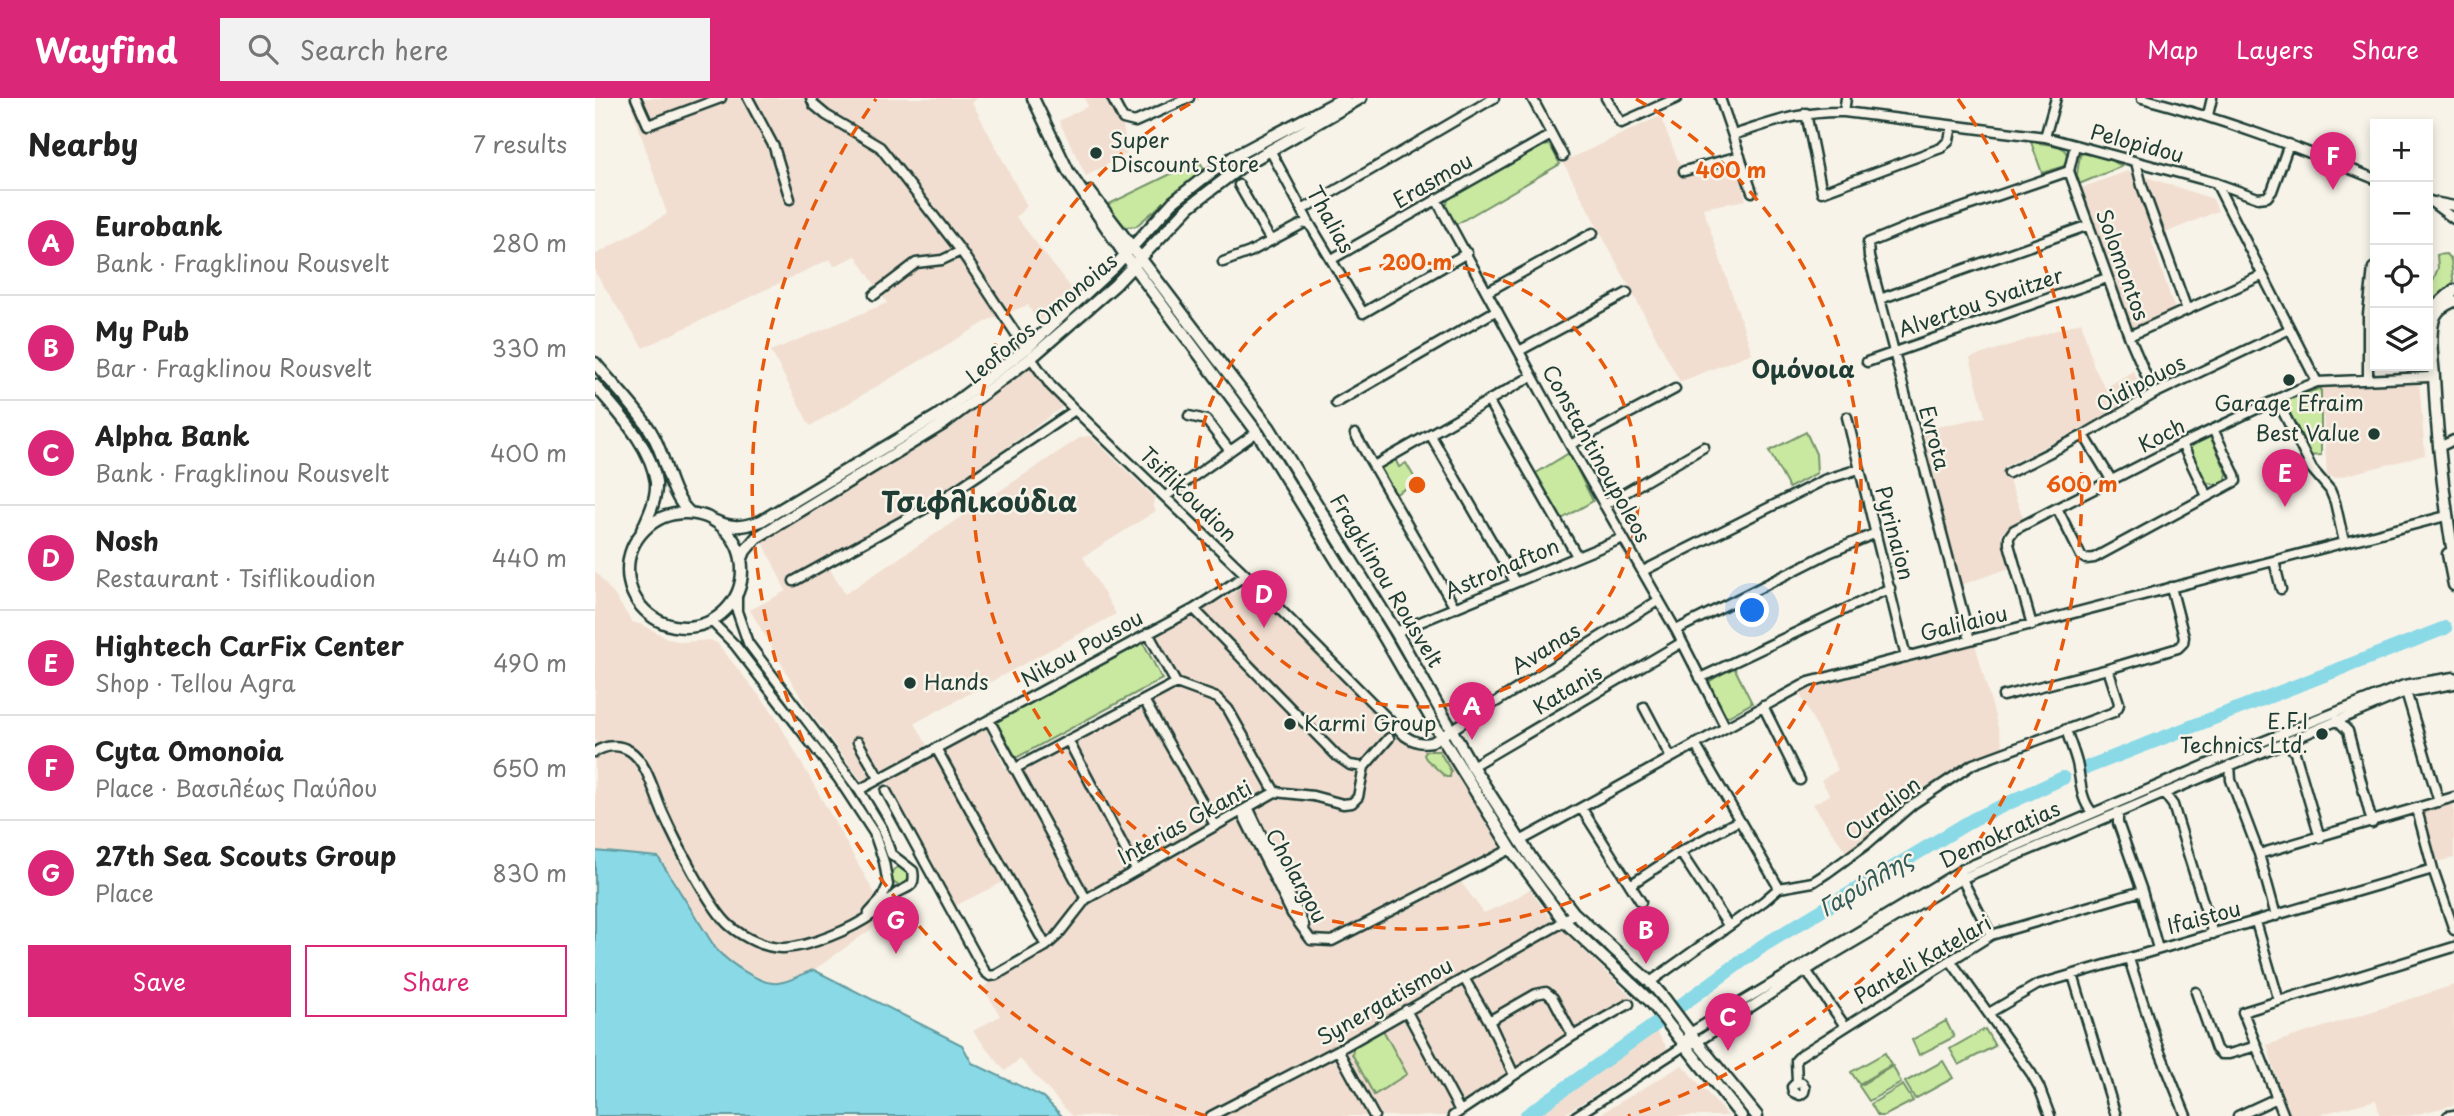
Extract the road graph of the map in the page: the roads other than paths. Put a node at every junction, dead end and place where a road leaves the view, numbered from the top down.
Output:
1 (636, 98) edge
2 (720, 98) edge
3 (748, 98) edge
4 (811, 98) edge
5 (1033, 98) edge
6 (1112, 98) edge
7 (1189, 98) edge
8 (1344, 98) edge
9 (1361, 98) edge
10 (1494, 98) edge
11 (1532, 98) edge
12 (1606, 98) edge
13 (1677, 98) edge
14 (1720, 98) edge
15 (1846, 98) edge
16 (2056, 98) edge
17 (2142, 98) edge
18 (2212, 98) edge
19 (1844, 112) junction
20 (1806, 113) junction
21 (2208, 116) junction
22 (1952, 126) junction
23 (1551, 135) junction
24 (1733, 135) junction
25 (2045, 137) junction
26 (2289, 144) junction
27 (2075, 145) junction
28 (1270, 150) junction
29 (1563, 156) dead end
30 (1740, 156) junction
31 (2136, 162) junction
32 (1684, 171) dead end
33 (2069, 171) junction
34 (2370, 177) edge
35 (2216, 183) junction
36 (1239, 185) dead end
37 (1752, 192) dead end
38 (790, 199) dead end
39 (1436, 199) junction
40 (2433, 202) edge
41 (2433, 204) edge
42 (2454, 206) edge
43 (1302, 210) junction
44 (2454, 219) edge
45 (1308, 221) junction
46 (2089, 225) junction
47 (1593, 233) dead end
48 (1271, 241) junction
49 (961, 251) junction
50 (1128, 252) junction
51 (1467, 253) junction
52 (1332, 259) junction
53 (1223, 262) dead end
54 (1137, 264) junction
55 (2261, 276) junction
56 (2107, 278) junction
57 (2454, 290) edge
58 (1487, 292) junction
59 (2370, 292) edge
60 (1627, 293) dead end
61 (874, 295) dead end
62 (1880, 299) junction
63 (2454, 301) edge
64 (1497, 310) junction
65 (2187, 310) junction
66 (2433, 310) edge
67 (2290, 328) junction
68 (2129, 336) junction
69 (1518, 351) junction
70 (1892, 351) junction
71 (1029, 354) junction
72 (1867, 362) dead end
73 (595, 363) edge
74 (2429, 371) edge
75 (1532, 376) junction
76 (2429, 377) junction
77 (2368, 379) junction
78 (2317, 382) junction
79 (595, 385) edge
80 (1675, 389) dead end
81 (2154, 394) junction
82 (2277, 400) junction
83 (1489, 402) junction
84 (1336, 403) dead end
85 (1075, 410) junction
86 (1189, 416) dead end
87 (1847, 417) dead end
88 (2213, 429) junction
89 (1257, 432) junction
90 (1430, 433) junction
91 (1355, 434) dead end
92 (2084, 435) junction
93 (2454, 440) edge
94 (2182, 444) junction
95 (1570, 445) junction
96 (1704, 447) dead end
97 (2439, 447) junction
98 (1230, 451) junction
99 (1374, 466) junction
100 (1859, 469) junction
101 (2009, 473) dead end
102 (2112, 481) junction
103 (1166, 496) junction
104 (2207, 496) junction
105 (1604, 505) junction
106 (2057, 510) junction
107 (690, 513) junction
108 (2444, 516) junction
109 (713, 520) junction
110 (1877, 533) junction
111 (639, 536) junction
112 (1623, 538) junction
113 (2344, 542) junction
114 (1577, 556) junction
115 (2454, 560) edge
116 (741, 561) junction
117 (2274, 561) junction
118 (1643, 571) junction
119 (1246, 575) junction
120 (794, 582) dead end
121 (1515, 582) junction
122 (2454, 585) edge
123 (2171, 587) junction
124 (1890, 588) junction
125 (2281, 589) dead end
126 (737, 593) junction
127 (1659, 600) junction
128 (1455, 608) junction
129 (1194, 609) junction
130 (711, 621) junction
131 (2032, 625) junction
132 (1676, 630) junction
133 (1396, 632) junction
134 (1148, 633) junction
135 (1970, 640) junction
136 (1681, 643) junction
137 (1906, 657) junction
138 (2108, 670) junction
139 (2454, 677) edge
140 (1700, 678) junction
141 (1176, 683) junction
142 (2454, 684) edge
143 (2409, 694) junction
144 (2003, 696) dead end
145 (1144, 700) junction
146 (1763, 706) junction
147 (1644, 707) dead end
148 (989, 720) junction
149 (2337, 720) junction
150 (1725, 726) junction
151 (1452, 729) junction
152 (2066, 729) junction
153 (1441, 736) junction
154 (1389, 738) dead end
155 (858, 742) dead end
156 (1069, 742) junction
157 (2287, 742) junction
158 (1695, 744) junction
159 (936, 748) junction
160 (595, 752) edge
161 (1671, 758) junction
162 (2230, 765) junction
163 (1472, 766) junction
164 (1364, 767) junction
165 (1014, 769) junction
166 (879, 778) junction
167 (1800, 780) dead end
168 (859, 790) junction
169 (886, 791) dead end
170 (1275, 792) junction
171 (2164, 793) junction
172 (2454, 797) edge
173 (2439, 802) junction
174 (1245, 809) junction
175 (1582, 809) junction
176 (2417, 810) junction
177 (2092, 812) junction
178 (2118, 813) junction
179 (1738, 821) junction
180 (2372, 823) junction
181 (1215, 825) junction
182 (2320, 838) junction
183 (1520, 841) junction
184 (1511, 849) junction
185 (1679, 852) junction
186 (2259, 854) junction
187 (901, 863) junction
188 (2433, 869) junction
189 (1136, 870) junction
190 (1963, 873) junction
191 (887, 880) junction
192 (1630, 885) junction
193 (1779, 888) junction
194 (900, 891) junction
195 (2142, 891) junction
196 (1086, 899) junction
197 (1641, 902) dead end
198 (1574, 913) junction
199 (2276, 916) junction
200 (862, 921) junction
201 (1564, 921) junction
202 (2256, 922) junction
203 (1728, 925) junction
204 (2454, 930) edge
205 (2213, 934) junction
206 (1991, 935) junction
207 (1046, 946) junction
208 (2454, 947) edge
209 (2158, 949) junction
210 (2129, 959) junction
211 (1950, 960) junction
212 (1803, 968) junction
213 (2073, 975) junction
214 (1464, 978) junction
215 (1650, 982) junction
216 (2196, 992) dead end
217 (2280, 1001) junction
218 (1629, 1004) dead end
219 (1406, 1010) junction
220 (1989, 1013) junction
221 (1489, 1021) junction
222 (1845, 1027) junction
223 (1690, 1033) junction
224 (1573, 1036) junction
225 (1697, 1042) junction
226 (1684, 1046) junction
227 (2257, 1046) junction
228 (1338, 1050) junction
229 (1514, 1075) junction
230 (1797, 1082) dead end
231 (2277, 1098) junction
232 (1457, 1113) edge
233 (2454, 1115) edge
234 (1211, 1116) edge
235 (1374, 1116) edge
236 (1576, 1116) edge
237 (1741, 1116) edge
238 (1757, 1116) edge
239 (2050, 1116) edge
240 (2116, 1116) edge
241 (2186, 1116) edge
242 (2238, 1116) edge
243 (2284, 1116) edge
244 (2448, 1116) edge

1 - 2 street
3 - 38 street
4 - 49 street, Tsiflikoudion
5 - 50 main road, Fragklinou Rousvelt
6 - 7 street
8 - 50 main road, Leoforos Omonoias
9 - 28 main road, Leoforos Omonoias
10 - 43 street
11 - 23 street
12 - 13 street
14 - 24 street
15 - 19 street
16 - 25 street
17 - 21 street
18 - 21 street
19 - 20 street, Pelopidou
19 - 22 street, Pelopidou
20 - 22 street
20 - 24 street, Pelopidou
21 - 26 street
22 - 25 street, Pelopidou
23 - 29 street
23 - 39 street, Erasmou
24 - 30 street
25 - 27 street, Pelopidou
26 - 34 street
26 - 35 street, Pelopidou
27 - 31 street, Pelopidou
27 - 33 street
28 - 43 street, Thalias
28 - 54 main road, Leoforos Omonoias
30 - 32 street
30 - 37 street
31 - 35 street, Pelopidou
31 - 65 street
33 - 46 street, Solomontos
33 - 62 street, Evrota
35 - 55 street
36 - 48 street
39 - 51 street, Constantinoupoleos
39 - 52 street, Erasmou
40 - 42 street
41 - 44 street
43 - 45 street, Thalias
45 - 48 street
45 - 52 street, Thalias
46 - 56 street, Solomontos
46 - 62 street
47 - 58 street
48 - 53 street
49 - 61 street
49 - 71 street, Tsiflikoudion
50 - 54 main road, Fragklinou Rousvelt
50 - 71 main road, Leoforos Omonoias
51 - 52 street, Thalias
51 - 58 street, Constantinoupoleos
54 - 71 main road, Leoforos Omonoias
54 - 89 main road, Fragklinou Rousvelt
54 - 133 main road, Fragklinou Rousvelt
55 - 65 street
55 - 67 street
56 - 68 street, Solomontos
56 - 70 street, Alvertou Svaitzer
57 - 66 main road
58 - 64 street, Constantinoupoleos
59 - 77 street
60 - 69 street
62 - 70 street, Evrota
63 - 97 main road
64 - 69 street, Constantinoupoleos
64 - 84 street
65 - 68 street
67 - 78 street
67 - 81 street, Oidipouos
68 - 81 street, Solomontos
69 - 75 street, Constantinoupoleos
70 - 72 street, Alvertou Svaitzer
70 - 135 street, Evrota
71 - 85 street, Tsiflikoudion
71 - 109 main road, Leoforos Omonoias
71 - 116 main road, Leoforos Omonoias
73 - 107 main road
74 - 76 main road
75 - 83 street
75 - 95 street, Constantinoupoleos
76 - 77 street, Koch
76 - 108 main road
77 - 78 street, Koch
78 - 82 street, Koch
79 - 111 main road
80 - 95 street
81 - 92 street, Oidipouos
82 - 88 street, Koch
82 - 113 street
83 - 90 street
83 - 114 street
85 - 103 street, Tsiflikoudion
85 - 120 street
86 - 98 street
87 - 100 street, Pyrinaion
88 - 94 street, Koch
88 - 104 street
89 - 98 street
89 - 153 main road, Fragklinou Rousvelt
90 - 99 street
90 - 121 street
91 - 99 street
92 - 101 street, Oidipouos
92 - 102 street
93 - 97 street
94 - 102 street, Koch
94 - 104 street
95 - 105 street, Constantinoupoleos
96 - 105 street
97 - 108 main road
98 - 103 street
99 - 128 street
100 - 110 street, Pyrinaion
100 - 118 street
102 - 106 street, Koch
103 - 119 street, Tsiflikoudion
104 - 106 street
105 - 112 street, Constantinoupoleos
106 - 131 street, Koch
107 - 109 main road
107 - 111 main road
108 - 113 street, Galilaiou
108 - 115 main road
108 - 122 main road
109 - 116 main road
110 - 124 street, Pyrinaion
110 - 132 street
111 - 130 main road
112 - 114 street, Astronafton
112 - 118 street, Constantinoupoleos
113 - 117 street, Galilaiou
114 - 121 street, Astronafton
116 - 126 main road
117 - 123 street, Galilaiou
117 - 125 street
118 - 127 street, Constantinoupoleos
119 - 129 street, Nikou Pousou
119 - 153 street, Tsiflikoudion
121 - 128 street, Astronafton
123 - 131 street, Galilaiou
123 - 138 street
124 - 137 street, Pyrinaion
124 - 140 street
126 - 130 main road
126 - 168 street
127 - 132 street, Constantinoupoleos
127 - 151 street, Avanas
128 - 133 street, Astronafton
129 - 134 street, Nikou Pousou
129 - 164 street
130 - 191 street
131 - 135 street, Galilaiou
132 - 136 street, Constantinoupoleos
133 - 151 main road, Fragklinou Rousvelt
134 - 141 street
134 - 148 street, Nikou Pousou
135 - 137 street, Galilaiou
136 - 140 street, Constantinoupoleos
136 - 163 street, Katanis
137 - 146 street, Galilaiou
138 - 144 street
138 - 152 street, Ouralion
139 - 177 street, Demokratias
140 - 150 street, Constantinoupoleos
141 - 145 street
141 - 170 street
142 - 143 street, Demokratias
143 - 149 street, Demokratias
143 - 173 street
145 - 156 street
145 - 181 street
146 - 150 street, Galilaiou
146 - 167 street
147 - 161 street
148 - 159 street, Nikou Pousou
148 - 165 street
149 - 157 street, Demokratias
149 - 180 street
150 - 158 street, Galilaiou
151 - 153 street, Tsiflikoudion
151 - 163 main road, Fragklinou Rousvelt
152 - 177 street
152 - 193 street, Ouralion
153 - 184 main road, Fragklinou Rousvelt
154 - 164 street, Interias Gkanti
155 - 166 street
156 - 165 street
156 - 189 street
157 - 162 street, Demokratias
157 - 182 street
158 - 161 street, Galilaiou
158 - 179 street
159 - 166 street, Nikou Pousou
159 - 207 street
160 - 200 street
161 - 175 street, Galilaiou
162 - 171 street, Demokratias
162 - 186 street
163 - 183 main road, Fragklinou Rousvelt
164 - 170 street, Interias Gkanti
165 - 196 street
166 - 168 street, Nikou Pousou
168 - 187 street
169 - 207 street, Interias Gkanti
170 - 174 street, Interias Gkanti
171 - 178 street, Demokratias
171 - 205 street
172 - 173 street
173 - 176 street
174 - 181 street, Interias Gkanti
174 - 184 street, Cholargou
175 - 183 street, Galilaiou
175 - 192 street
176 - 180 street
176 - 188 street
177 - 190 street, Demokratias
178 - 190 street, Demokratias
178 - 195 street
179 - 185 street
179 - 193 street
180 - 182 street
181 - 189 street, Interias Gkanti
182 - 186 street
183 - 198 main road, Fragklinou Rousvelt
184 - 201 main road, Fragklinou Rousvelt
185 - 192 street
185 - 203 street
186 - 199 street
187 - 191 street
187 - 194 street
188 - 199 street, Ifaistou
188 - 204 street
189 - 196 street, Interias Gkanti
190 - 206 street
190 - 212 street, Demokratias
191 - 194 street
191 - 200 street
192 - 197 street
193 - 203 street, Ouralion
194 - 200 street
195 - 206 street, Panteli Katelari
195 - 209 street
196 - 207 street, Interias Gkanti
198 - 201 street, Synergatismou
198 - 215 main road, Fragklinou Rousvelt
199 - 202 street, Ifaistou
201 - 214 street, Synergatismou
201 - 226 main road, Fragklinou Rousvelt
202 - 205 street, Ifaistou
202 - 217 street
203 - 215 street, Ouralion
205 - 209 street, Ifaistou
206 - 211 street, Panteli Katelari
208 - 217 street
209 - 210 street, Ifaistou
210 - 213 street, Ifaistou
210 - 241 street
211 - 220 street
211 - 222 street, Panteli Katelari
212 - 222 street, Panteli Katelari
212 - 223 street, Demokratias
212 - 225 street, Demokratias
213 - 220 street, Ifaistou
213 - 240 street
214 - 219 street, Synergatismou
214 - 221 street
215 - 223 main road, Fragklinou Rousvelt
216 - 227 street
217 - 227 street
218 - 224 street
219 - 228 street, Synergatismou
219 - 232 street
220 - 239 street
221 - 224 street
221 - 229 street
222 - 230 street, Panteli Katelari
223 - 225 main road, Fragklinou Rousvelt
223 - 226 street
224 - 229 street
225 - 226 street, Demokratias
225 - 238 main road, Fragklinou Rousvelt
226 - 236 street, Demokratias
226 - 237 main road, Fragklinou Rousvelt
227 - 231 street
228 - 234 street, Synergatismou
228 - 235 street
229 - 232 street
231 - 242 street
231 - 243 street
233 - 244 street

